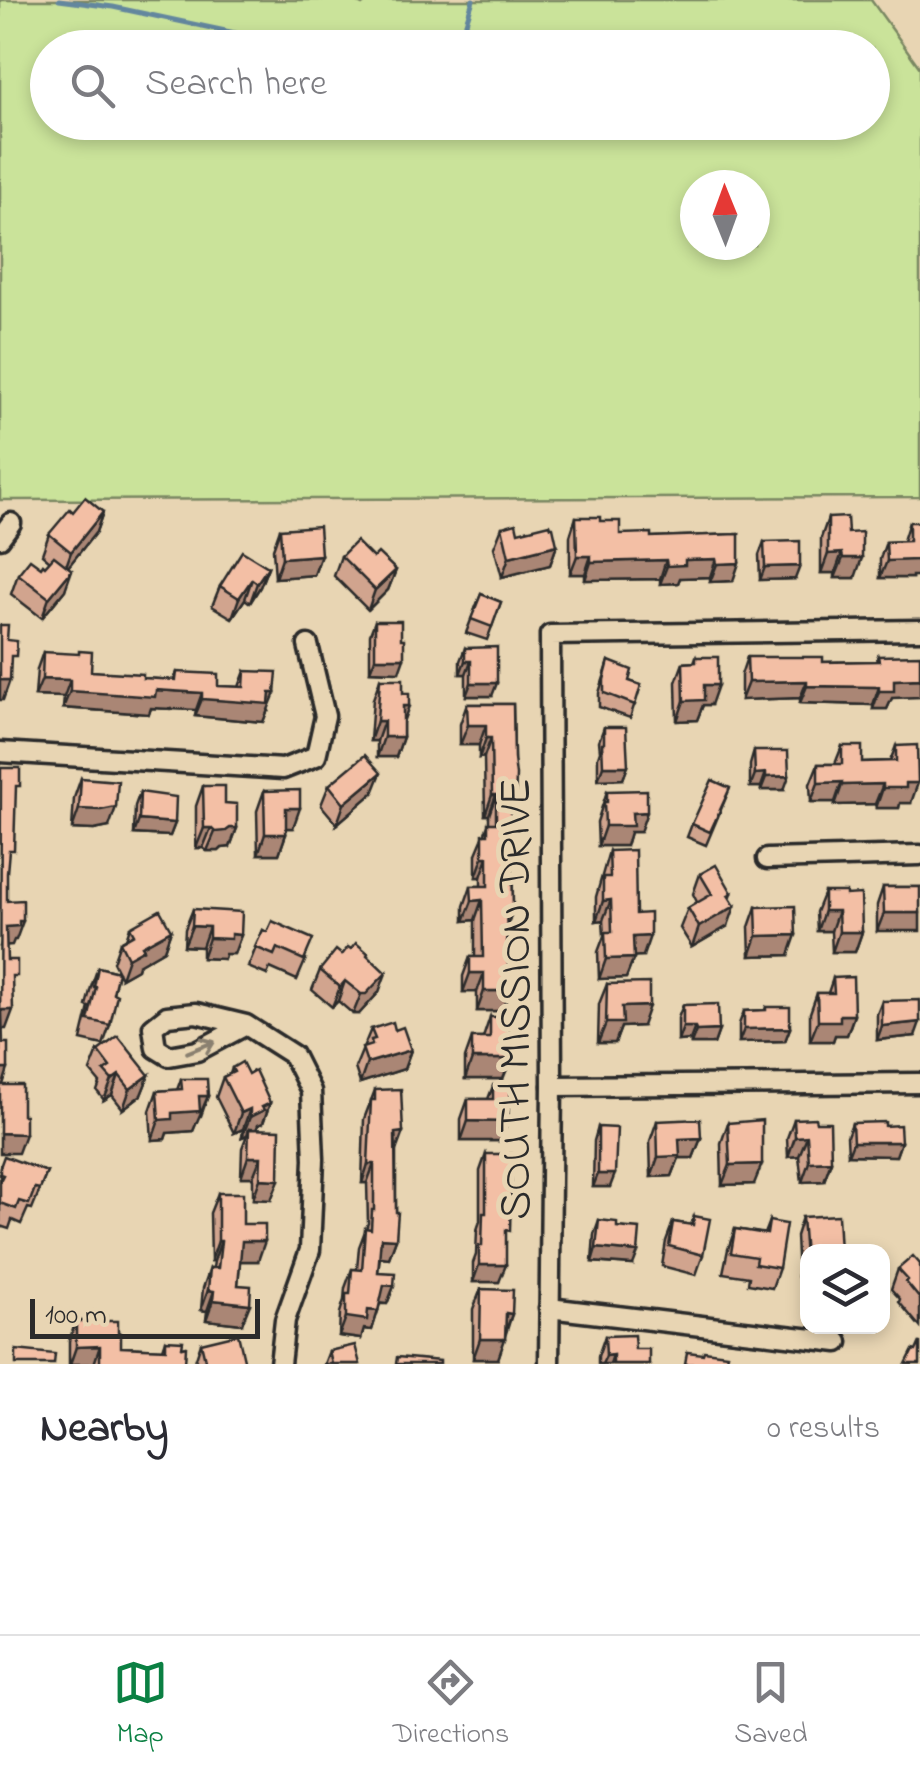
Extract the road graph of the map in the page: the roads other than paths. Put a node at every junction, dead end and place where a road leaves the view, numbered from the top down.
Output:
1 (920, 630) edge
2 (308, 645) dead end
3 (0, 752) edge
4 (920, 855) edge
5 (767, 859) dead end
6 (246, 1025) dead end
7 (920, 1083) edge
8 (552, 1086) junction
9 (549, 1308) junction
10 (838, 1342) dead end
11 (280, 1364) edge
12 (549, 1364) edge

1 - 8 street, SOUTH MISSION DRIVE
2 - 3 street
4 - 5 street
6 - 11 street
7 - 8 street
8 - 9 street, SOUTH MISSION DRIVE
9 - 10 street
9 - 12 street, SOUTH MISSION DRIVE

